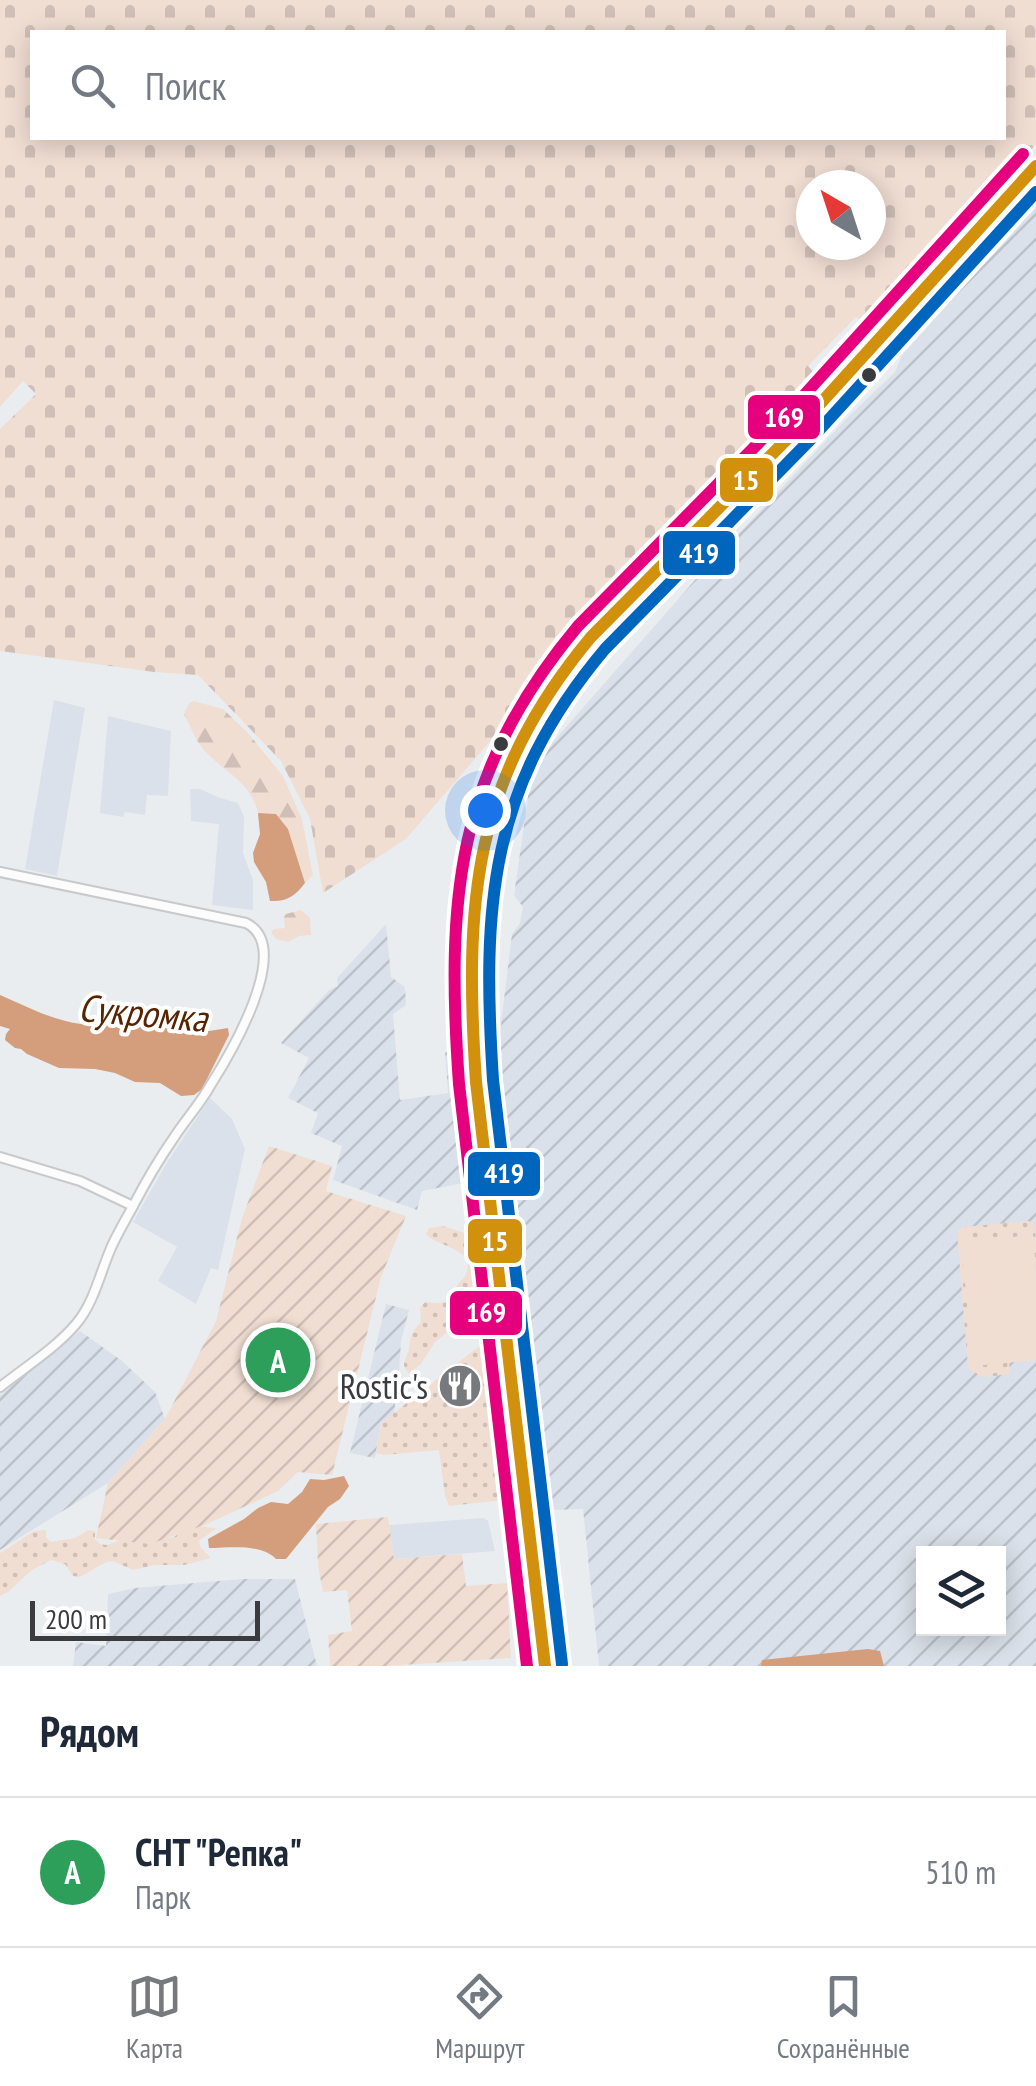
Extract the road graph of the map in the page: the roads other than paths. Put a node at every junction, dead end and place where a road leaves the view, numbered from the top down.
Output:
1 (1036, 166) edge
2 (1036, 190) edge
3 (0, 872) edge
4 (0, 1157) edge
5 (132, 1206) junction
6 (0, 1387) edge
7 (545, 1666) edge
8 (561, 1666) edge

1 - 7 main road
2 - 8 main road
3 - 5 street
4 - 5 street
5 - 6 street

